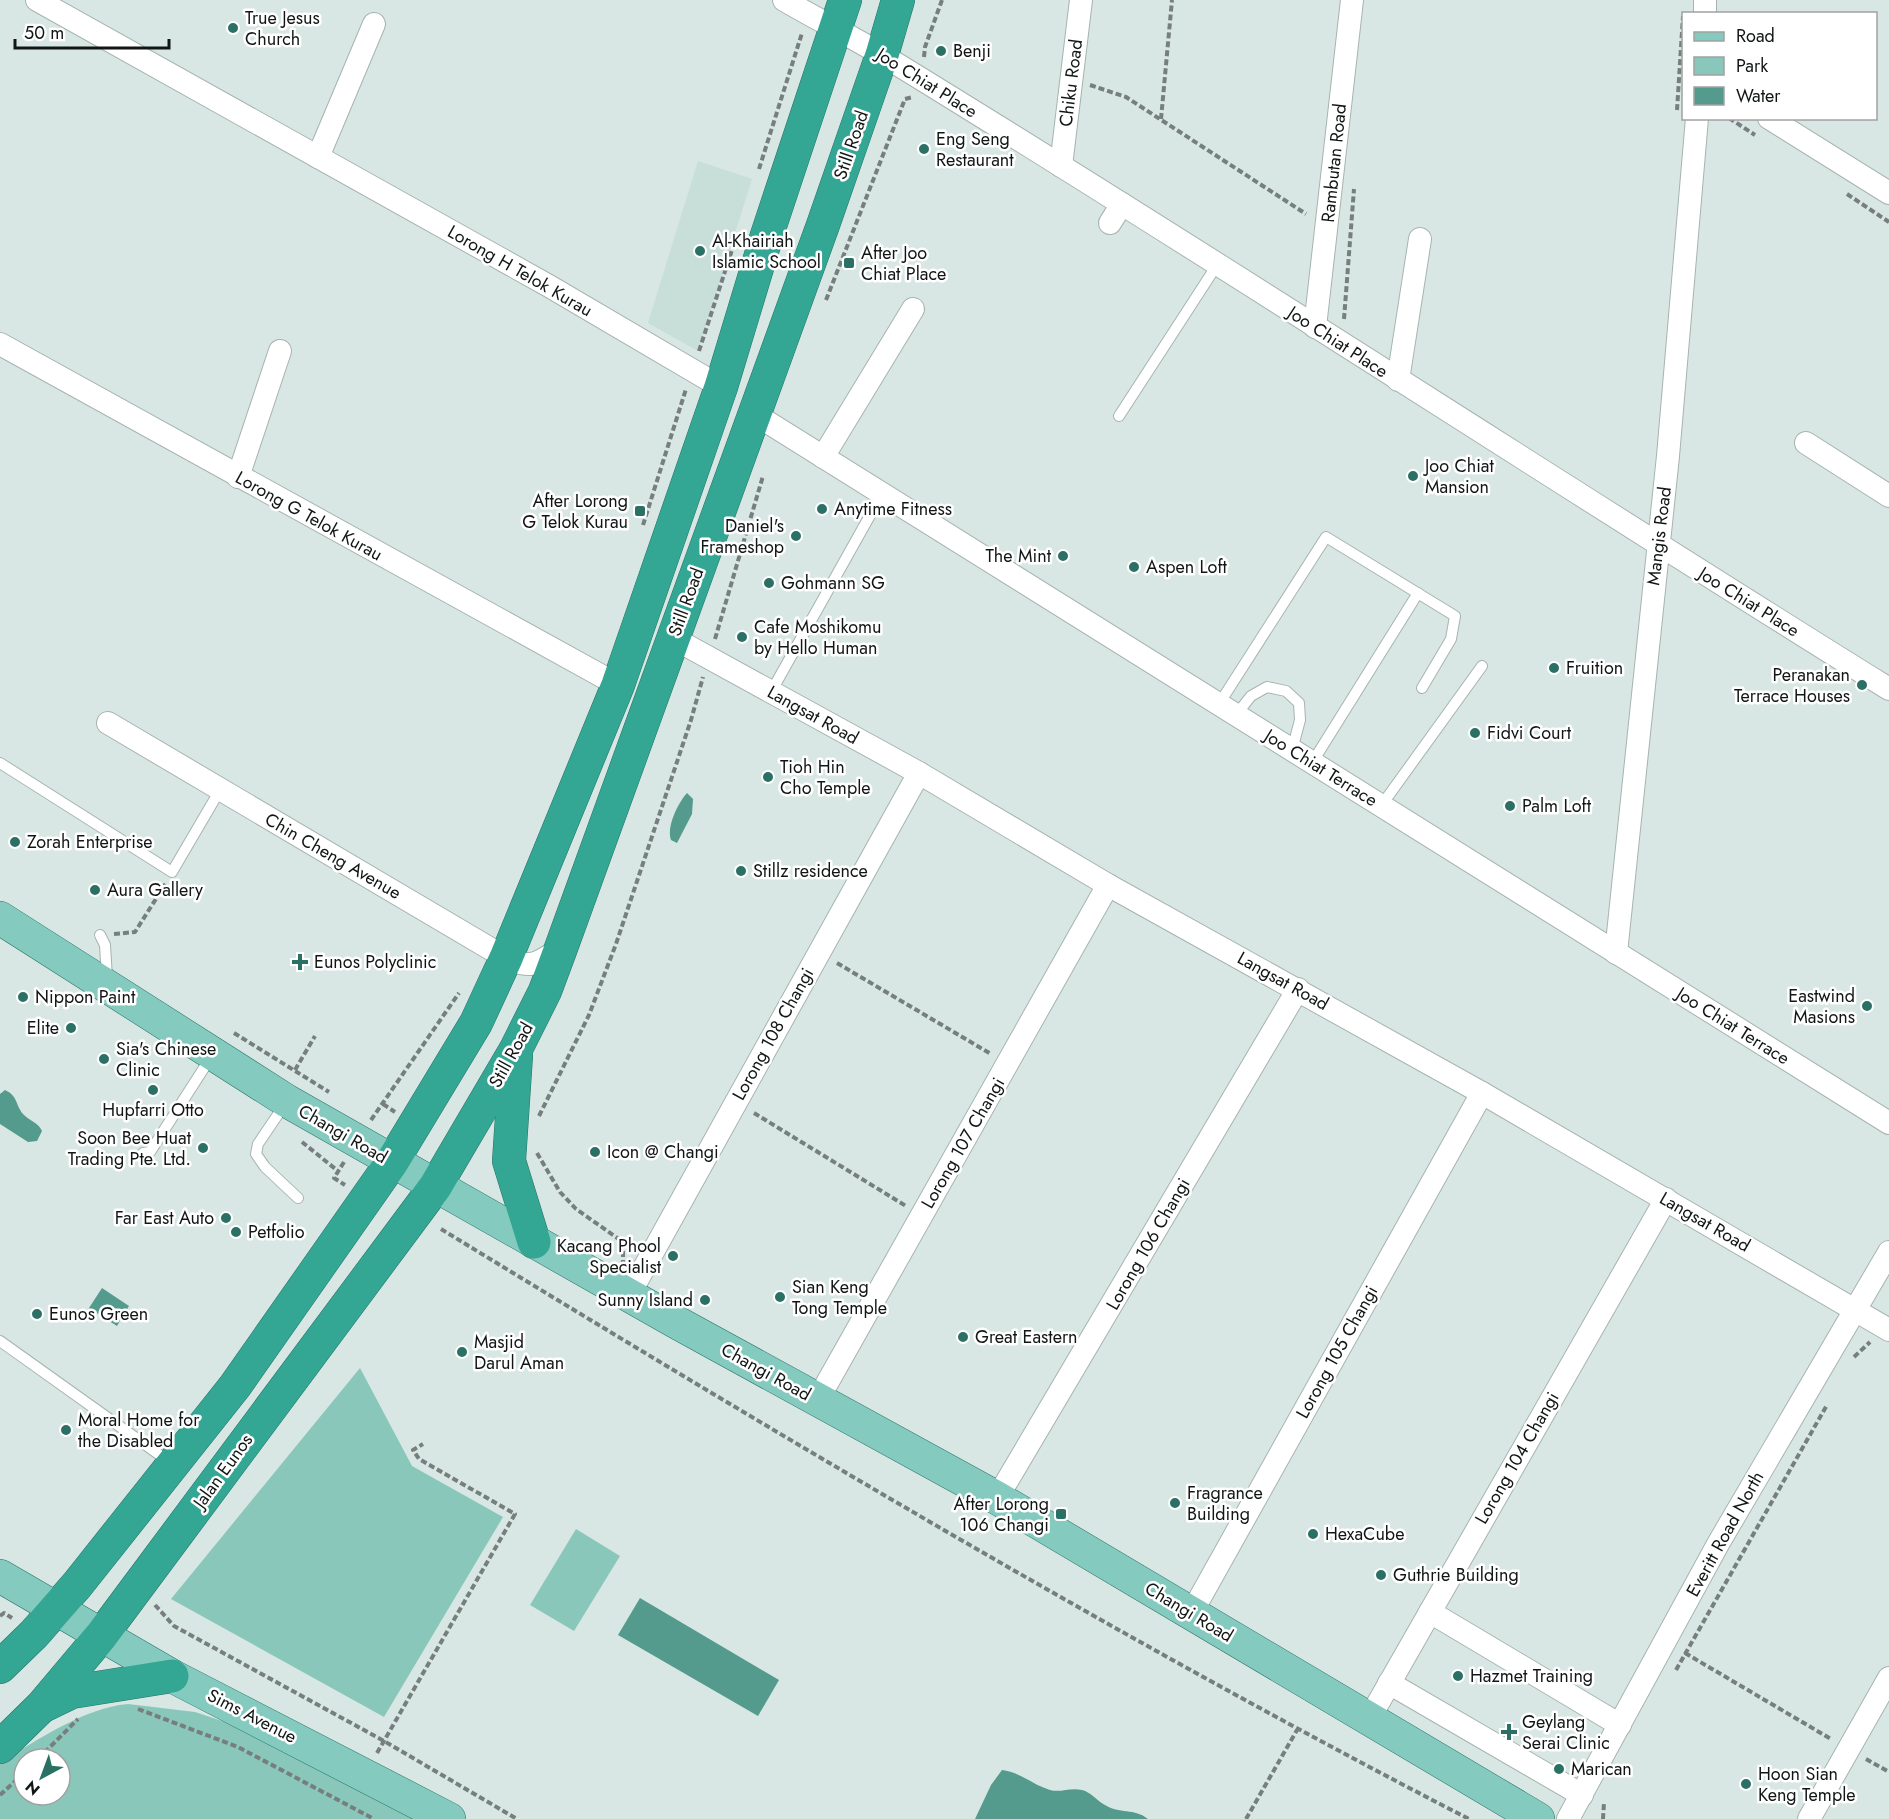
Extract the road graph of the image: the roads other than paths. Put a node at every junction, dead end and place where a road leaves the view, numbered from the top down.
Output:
1 (37, 0) edge
2 (784, 0) edge
3 (898, 0) edge
4 (1081, 0) edge
5 (1352, 0) edge
6 (841, 14) edge
7 (374, 24) dead end
8 (882, 55) junction
9 (1697, 120) edge
10 (1772, 120) edge
11 (318, 157) junction
12 (1061, 166) junction
13 (1889, 193) edge
14 (1420, 239) dead end
15 (1217, 265) junction
16 (913, 309) dead end
17 (1315, 327) junction
18 (0, 344) edge
19 (280, 351) dead end
20 (1398, 380) junction
21 (721, 387) junction
22 (753, 413) junction
23 (1119, 416) dead end
24 (1806, 443) dead end
25 (823, 457) junction
26 (238, 477) junction
27 (882, 494) junction
28 (1889, 496) edge
29 (1657, 545) junction
30 (1418, 593) junction
31 (673, 638) junction
32 (1482, 666) dead end
33 (618, 686) junction
34 (1422, 688) dead end
35 (1889, 689) edge
36 (771, 692) junction
37 (1227, 710) junction
38 (108, 723) dead end
39 (1292, 750) junction
40 (0, 763) edge
41 (1312, 763) junction
42 (919, 773) junction
43 (220, 790) junction
44 (1381, 806) junction
45 (1108, 885) junction
46 (528, 901) junction
47 (573, 915) junction
48 (0, 918) edge
49 (100, 934) road end
50 (561, 948) junction
51 (1616, 953) junction
52 (506, 958) junction
53 (107, 985) junction
54 (1298, 989) junction
55 (516, 1049) junction
56 (212, 1055) junction
57 (1482, 1093) junction
58 (287, 1101) junction
59 (1889, 1123) edge
60 (143, 1153) dead end
61 (392, 1162) junction
62 (435, 1186) junction
63 (298, 1198) dead end
64 (1666, 1199) junction
65 (534, 1242) junction
66 (1889, 1252) edge
67 (629, 1295) junction
68 (1854, 1309) junction
69 (1884, 1337) edge
70 (0, 1341) edge
71 (817, 1401) junction
72 (174, 1465) junction
73 (997, 1498) junction
74 (0, 1576) edge
75 (57, 1609) junction
76 (1192, 1612) junction
77 (1430, 1612) junction
78 (101, 1636) junction
79 (0, 1667) edge
80 (172, 1676) junction
81 (1889, 1678) edge
82 (1389, 1683) junction
83 (42, 1706) junction
84 (1369, 1719) junction
85 (1620, 1725) junction
86 (0, 1747) edge
87 (1582, 1795) junction
88 (449, 1819) edge
89 (1538, 1819) edge
90 (1568, 1819) edge
91 (1809, 1819) edge

1 - 11 street, Lorong H Telok Kurau
2 - 6 street, Joo Chiat Place
3 - 8 highway, Still Road
4 - 12 street, Chiku Road
5 - 17 street, Rambutan Road
6 - 8 street, Joo Chiat Place
6 - 21 highway, Still Road
7 - 11 street
8 - 12 street, Joo Chiat Place
8 - 22 highway, Still Road
9 - 29 street, Mangis Road
10 - 13 street
11 - 21 street, Lorong H Telok Kurau
12 - 15 street, Joo Chiat Place
14 - 20 street
15 - 17 street, Joo Chiat Place
15 - 23 lane
16 - 25 street
17 - 20 street, Joo Chiat Place
18 - 26 street, Lorong G Telok Kurau
19 - 26 street
20 - 29 street, Joo Chiat Place
21 - 33 highway, Still Road
22 - 25 street, Joo Chiat Terrace
22 - 31 highway, Still Road
24 - 28 street
25 - 27 street, Joo Chiat Terrace
26 - 33 street, Lorong G Telok Kurau
27 - 36 lane
27 - 37 street, Joo Chiat Terrace
29 - 35 street, Joo Chiat Place
29 - 51 street, Mangis Road
30 - 34 lane
30 - 37 lane
30 - 41 lane
31 - 36 street, Langsat Road
31 - 47 highway, Still Road
32 - 44 lane
33 - 46 highway, Still Road
36 - 42 street, Langsat Road
37 - 39 street, Joo Chiat Terrace
37 - 39 lane
38 - 43 street, Chin Cheng Avenue
39 - 41 street, Joo Chiat Terrace
40 - 43 lane
41 - 44 street, Joo Chiat Terrace
42 - 45 street, Langsat Road
42 - 67 street, Lorong 108 Changi
43 - 52 street, Chin Cheng Avenue
44 - 51 street, Joo Chiat Terrace
45 - 54 street, Langsat Road
45 - 71 street, Lorong 107 Changi
46 - 47 highway
46 - 52 highway, Still Road
47 - 50 highway, Still Road
48 - 53 main road, Changi Road
49 - 53 lane
50 - 52 street, Chin Cheng Avenue
50 - 55 highway, Still Road
51 - 59 street, Joo Chiat Terrace
52 - 61 highway, Still Road
53 - 56 main road, Changi Road
54 - 57 street, Langsat Road
54 - 73 street, Lorong 106 Changi
55 - 62 highway, Still Road
55 - 65 highway
56 - 58 main road, Changi Road
56 - 60 lane
57 - 64 street, Langsat Road
57 - 76 street, Lorong 105 Changi
58 - 61 main road, Changi Road
58 - 63 lane
61 - 62 main road, Changi Road
61 - 72 highway
62 - 65 main road, Changi Road
62 - 78 highway, Jalan Eunos
64 - 68 street, Langsat Road
64 - 77 street, Lorong 104 Changi
65 - 67 main road, Changi Road
66 - 68 street, Everitt Road North
67 - 71 main road, Changi Road
68 - 69 street, Langsat Road
68 - 85 street, Everitt Road North
70 - 72 lane
71 - 73 main road, Changi Road
72 - 75 highway
73 - 76 main road, Changi Road
74 - 75 main road, Sims Avenue
75 - 78 main road, Sims Avenue
75 - 79 highway
76 - 84 main road, Changi Road
77 - 82 street, Lorong 104 Changi
77 - 85 street
78 - 80 main road, Sims Avenue
78 - 83 highway, Jalan Eunos
80 - 83 highway
80 - 88 main road, Sims Avenue
81 - 91 street
82 - 84 street, Lorong 104 Changi
82 - 87 street
83 - 86 highway, Jalan Eunos
84 - 89 main road, Changi Road
85 - 87 street, Everitt Road North
87 - 90 street, Everitt Road North

